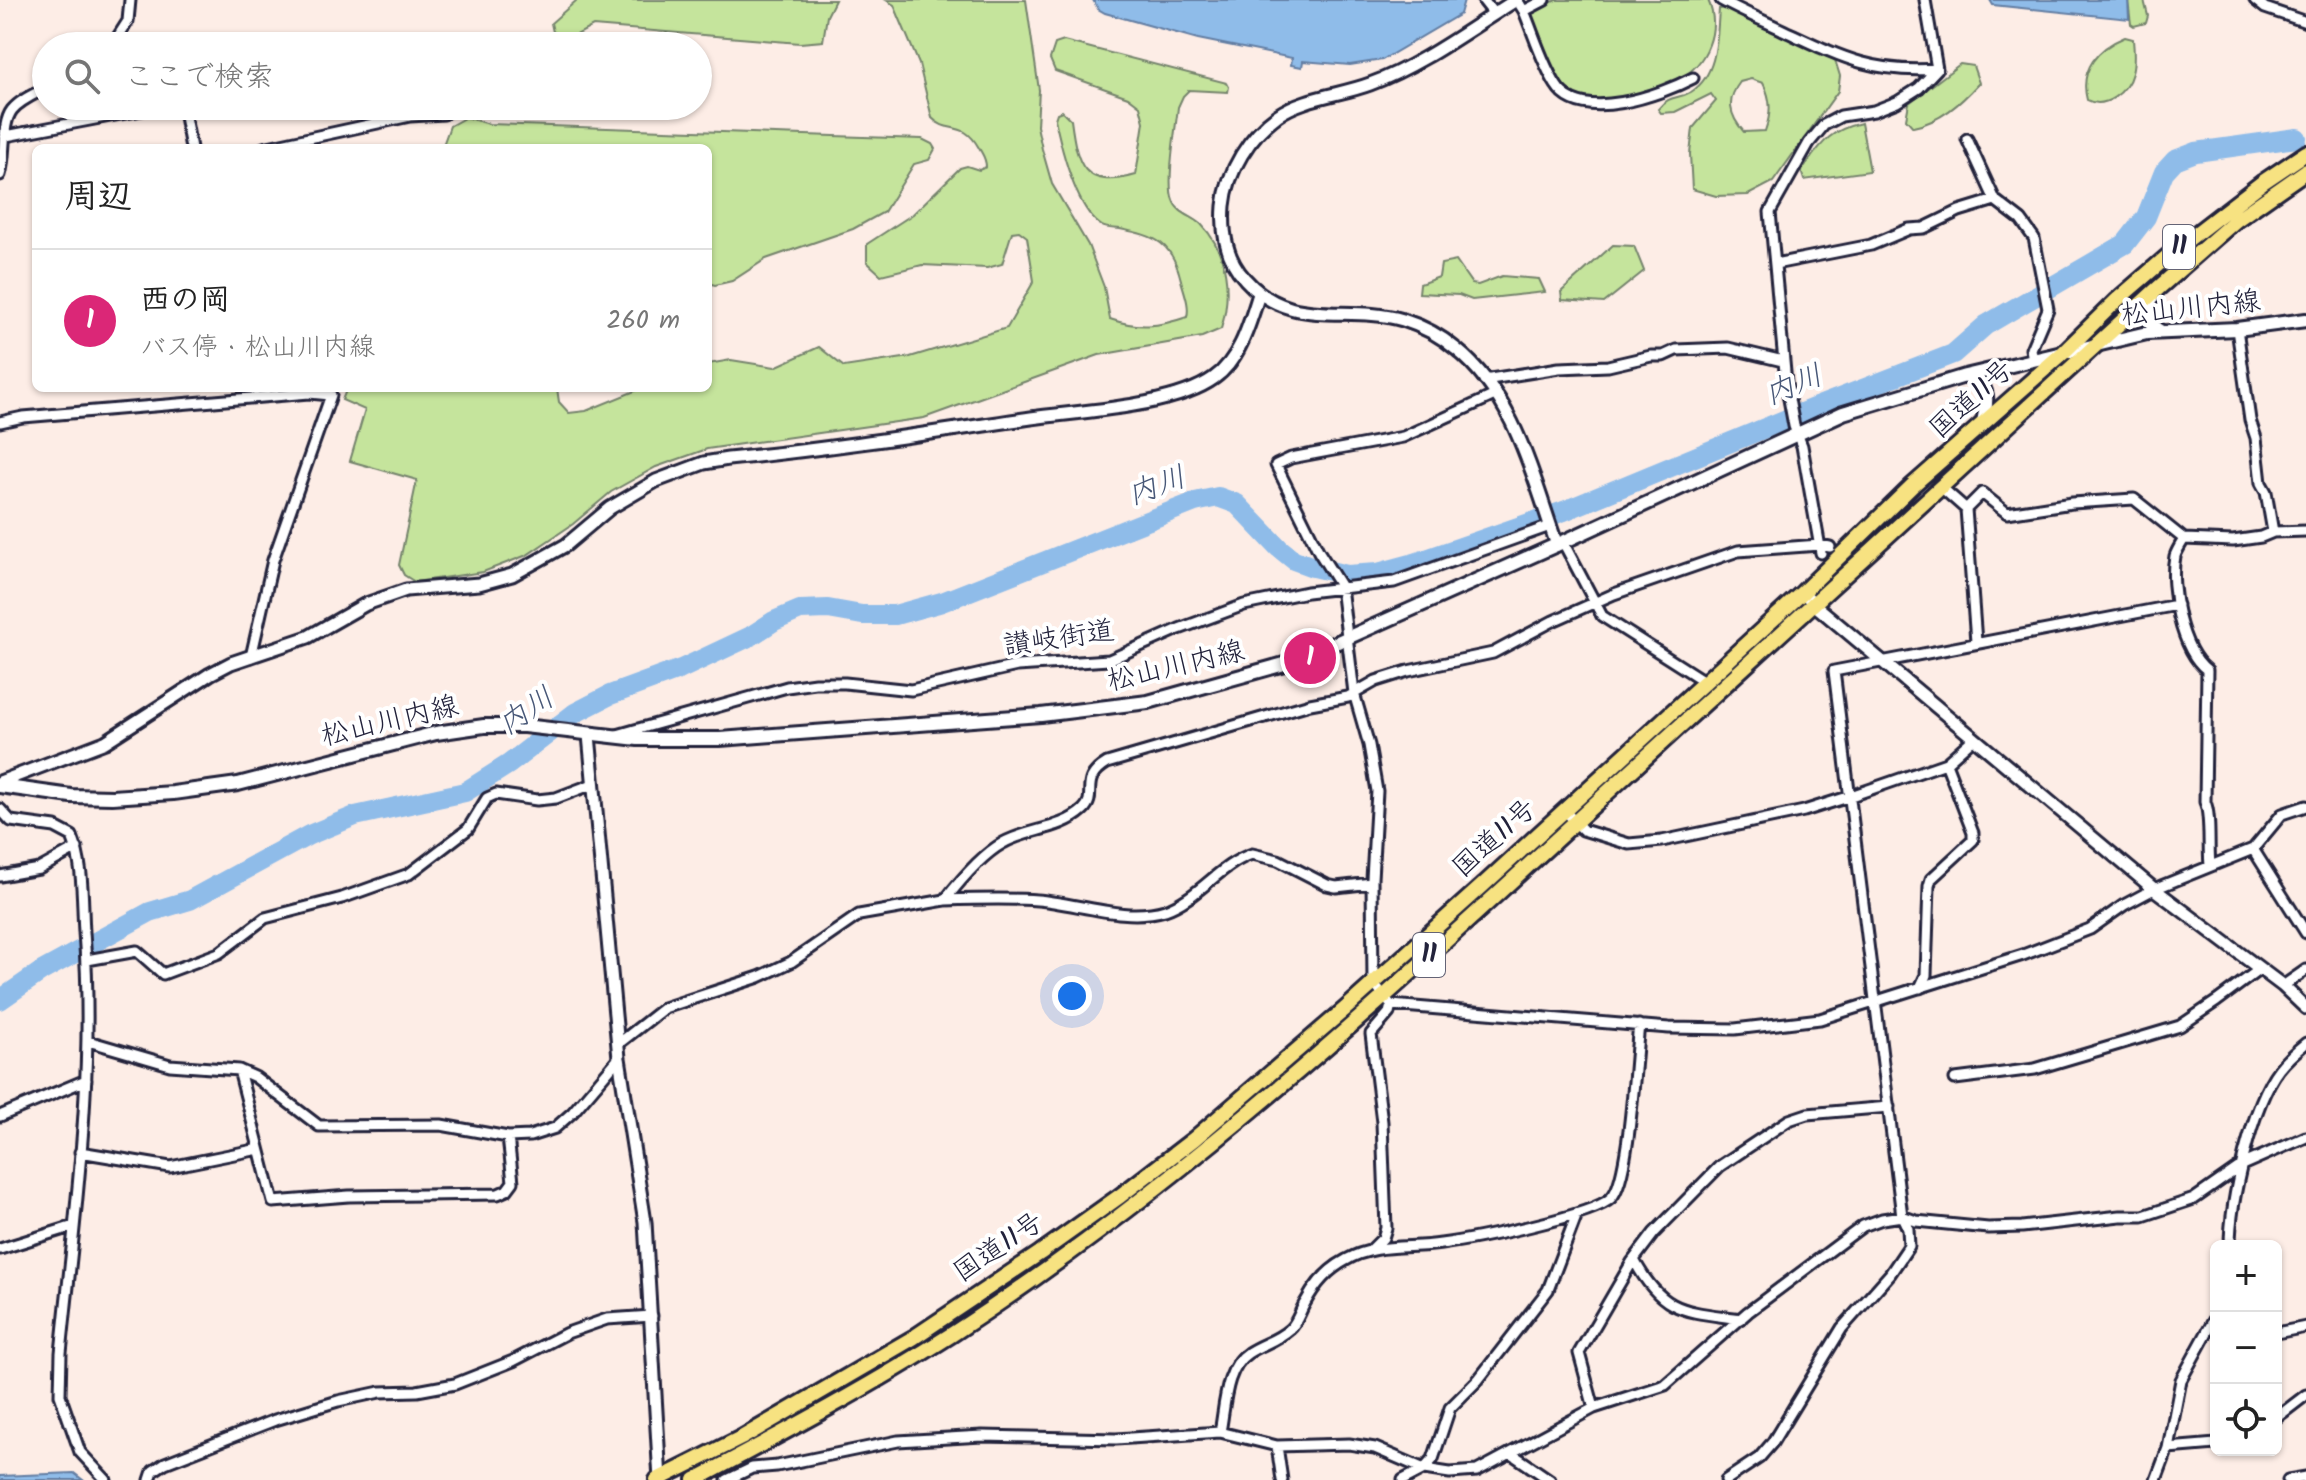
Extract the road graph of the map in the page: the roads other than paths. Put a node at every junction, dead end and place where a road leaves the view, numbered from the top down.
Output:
1 (130, 0) edge
2 (1483, 0) edge
3 (1516, 0) edge
4 (1545, 0) edge
5 (1721, 0) edge
6 (1925, 0) edge
7 (2255, 0) edge
8 (1524, 11) junction
9 (1494, 14) junction
10 (2306, 22) edge
11 (121, 32) edge
12 (1937, 69) junction
13 (1693, 78) dead end
14 (32, 97) edge
15 (0, 110) edge
16 (12, 110) junction
17 (90, 120) edge
18 (186, 120) edge
19 (392, 120) edge
20 (3, 123) edge
21 (6, 136) junction
22 (1967, 139) dead end
23 (190, 144) edge
24 (281, 144) edge
25 (2306, 153) edge
26 (2306, 171) edge
27 (0, 175) edge
28 (1995, 200) junction
29 (1775, 264) junction
30 (2155, 291) junction
31 (1259, 294) junction
32 (2306, 320) edge
33 (2237, 329) junction
34 (2160, 331) junction
35 (2097, 344) junction
36 (2063, 353) junction
37 (2033, 360) junction
38 (1783, 361) junction
39 (1965, 376) junction
40 (1484, 380) junction
41 (1495, 395) junction
42 (0, 422) edge
43 (1982, 426) junction
44 (1796, 431) junction
45 (1941, 487) junction
46 (1966, 509) junction
47 (1549, 524) junction
48 (2306, 531) edge
49 (2273, 532) junction
50 (2184, 539) junction
51 (1560, 544) junction
52 (1340, 583) junction
53 (1803, 592) junction
54 (1594, 604) junction
55 (1815, 605) junction
56 (2177, 605) junction
57 (1349, 638) junction
58 (1976, 642) junction
59 (251, 657) junction
60 (1883, 662) junction
61 (1704, 681) junction
62 (1354, 693) junction
63 (589, 735) junction
64 (610, 737) junction
65 (1974, 738) junction
66 (1946, 763) junction
67 (0, 784) edge
68 (593, 784) junction
69 (1848, 797) junction
70 (2306, 806) edge
71 (0, 809) edge
72 (1570, 816) junction
73 (77, 848) junction
74 (2253, 849) junction
75 (2210, 865) junction
76 (0, 876) edge
77 (1372, 883) junction
78 (2154, 889) junction
79 (945, 900) junction
80 (2306, 933) edge
81 (86, 958) junction
82 (2260, 969) junction
83 (2306, 970) edge
84 (2283, 986) junction
85 (1920, 988) junction
86 (1382, 995) junction
87 (1876, 1001) junction
88 (2306, 1008) edge
89 (1639, 1025) junction
90 (88, 1041) junction
91 (2306, 1043) edge
92 (618, 1044) junction
93 (619, 1058) junction
94 (239, 1070) junction
95 (1955, 1079) dead end
96 (86, 1080) junction
97 (1889, 1107) junction
98 (0, 1116) edge
99 (508, 1137) junction
100 (2306, 1137) edge
101 (259, 1149) junction
102 (80, 1152) junction
103 (2244, 1164) junction
104 (1577, 1214) junction
105 (1902, 1216) junction
106 (74, 1226) junction
107 (2230, 1240) edge
108 (0, 1249) edge
109 (1372, 1249) junction
110 (1634, 1260) junction
111 (652, 1316) junction
112 (1741, 1319) junction
113 (2306, 1327) edge
114 (2282, 1332) edge
115 (2210, 1339) edge
116 (2306, 1395) edge
117 (1594, 1408) junction
118 (2282, 1413) edge
119 (1220, 1432) junction
120 (2210, 1444) edge
121 (1277, 1446) junction
122 (2168, 1448) junction
123 (1512, 1454) junction
124 (1424, 1469) junction
125 (2306, 1477) edge
126 (659, 1479) edge
127 (106, 1480) edge
128 (150, 1480) edge
129 (695, 1480) edge
130 (727, 1480) edge
131 (1282, 1480) edge
132 (1403, 1480) edge
133 (1423, 1480) edge
134 (1550, 1480) edge
135 (1726, 1480) edge
136 (2156, 1480) edge
137 (2288, 1480) edge

1 - 11 street
2 - 9 street
3 - 8 street
3 - 9 street
4 - 8 street
5 - 12 street
6 - 12 street
7 - 10 street
8 - 13 street
9 - 31 street
12 - 29 street
14 - 16 street
15 - 16 street
16 - 20 street
17 - 21 street
18 - 23 street
19 - 24 street
20 - 21 street
21 - 27 street
22 - 28 street
25 - 36 highway, 国道11号 / 11
26 - 30 highway, 国道11号 / 11
28 - 29 street
28 - 37 street
29 - 38 street
30 - 34 main road
30 - 35 highway, 国道11号 / 11
31 - 40 street
31 - 59 street
32 - 33 main road, 松山川内線
33 - 34 main road, 松山川内線
33 - 49 street
34 - 35 main road, 松山川内線
35 - 36 main road, 松山川内線
35 - 45 highway, 国道11号 / 11
36 - 37 main road, 松山川内線
36 - 43 highway, 国道11号 / 11
37 - 39 main road, 松山川内線
38 - 40 street
38 - 44 street
39 - 43 main road
39 - 44 main road, 松山川内線
40 - 41 street
41 - 47 street
41 - 52 street
42 - 59 street
43 - 53 highway, 国道11号 / 11
44 - 51 main road, 松山川内線
44 - 54 street
45 - 46 street
45 - 55 highway, 国道11号 / 11
46 - 50 street
46 - 58 street
47 - 51 street
47 - 52 street, 讃岐街道
48 - 49 street
49 - 50 street
50 - 56 street
51 - 54 street
51 - 57 main road, 松山川内線
52 - 57 street
52 - 64 street, 讃岐街道
53 - 55 street
53 - 61 highway, 国道11号 / 11
54 - 61 street
54 - 62 street
55 - 60 street
55 - 72 highway, 国道11号 / 11
56 - 58 street
56 - 75 street
57 - 62 street
57 - 64 main road, 松山川内線
58 - 60 street
59 - 67 street
60 - 65 street
60 - 69 street
61 - 72 highway, 国道11号 / 11
62 - 77 street
62 - 79 street
63 - 64 main road, 松山川内線
63 - 67 main road, 松山川内線
63 - 68 street
65 - 66 street
65 - 78 street
66 - 69 street
66 - 85 street
68 - 81 street
68 - 92 street
69 - 72 street
69 - 87 street
70 - 74 street
71 - 73 street
72 - 86 highway, 国道11号 / 11
73 - 76 street
73 - 81 street
74 - 75 street
74 - 80 street
75 - 78 street
77 - 79 street
77 - 86 street
78 - 82 street
78 - 85 street
79 - 92 street
81 - 90 street
82 - 84 street
82 - 95 street
83 - 84 street
84 - 88 street
85 - 87 street
86 - 89 street
86 - 109 street
86 - 126 highway, 国道11号 / 11
86 - 129 highway, 国道11号 / 11
87 - 89 street
87 - 97 street
89 - 104 street
90 - 94 street
90 - 96 street
91 - 103 street
92 - 93 street
93 - 99 street
93 - 111 street
94 - 99 street
94 - 101 street
96 - 98 street
96 - 102 street
97 - 105 street
97 - 110 street
99 - 101 street
100 - 103 street
101 - 102 street
102 - 106 street
103 - 105 street
103 - 107 street
104 - 109 street
104 - 124 street
105 - 112 street
105 - 135 street
106 - 108 street
106 - 127 street
109 - 119 street
110 - 112 street
110 - 117 street
111 - 126 street
111 - 128 street
112 - 117 street
113 - 114 street
115 - 122 street
116 - 118 street
117 - 123 street
119 - 121 street
119 - 130 street
120 - 122 street
121 - 124 street
121 - 131 street
122 - 136 street
123 - 124 street
123 - 134 street
124 - 132 street
124 - 133 street
125 - 137 street

